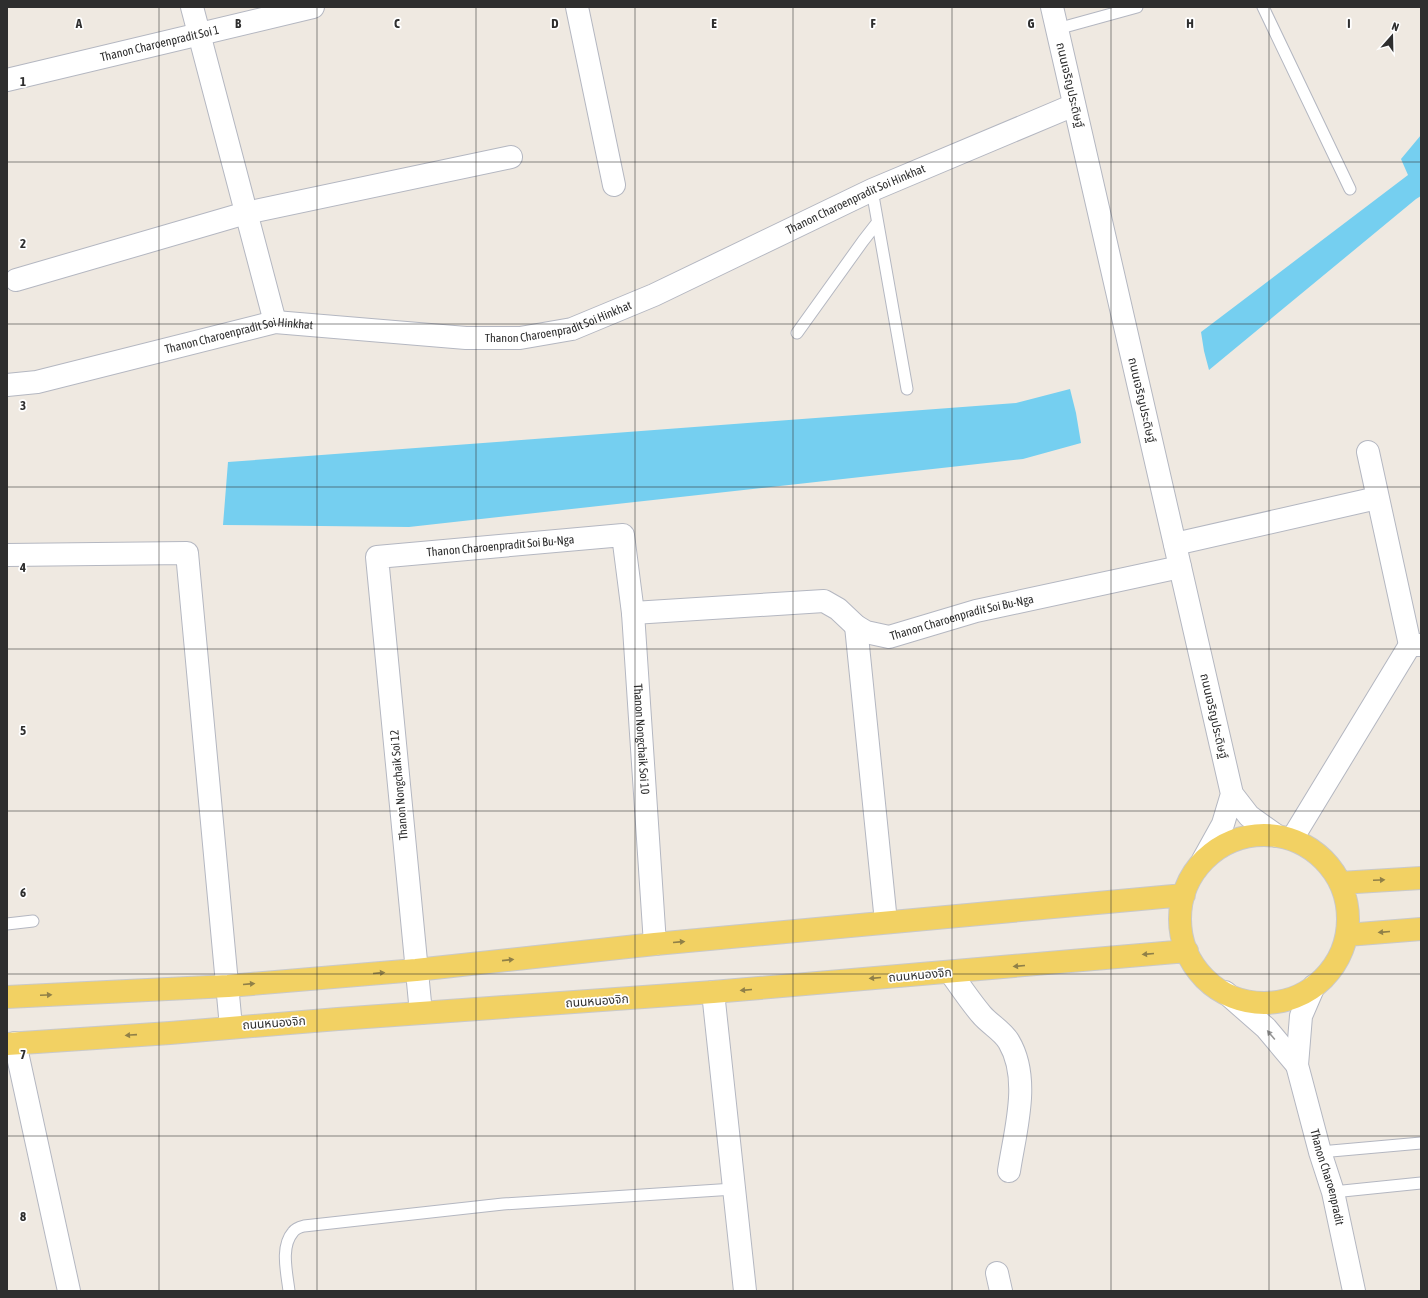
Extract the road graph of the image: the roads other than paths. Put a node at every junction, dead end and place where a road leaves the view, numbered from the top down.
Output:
1 (192, 7) edge
2 (313, 7) edge
3 (577, 7) edge
4 (1052, 7) edge
5 (1137, 7) edge
6 (1263, 7) edge
7 (1057, 29) junction
8 (199, 35) junction
9 (7, 80) edge
10 (1074, 105) junction
11 (511, 157) dead end
12 (614, 185) dead end
13 (1350, 189) dead end
14 (872, 190) junction
15 (246, 213) junction
16 (878, 223) junction
17 (16, 280) dead end
18 (275, 322) junction
19 (797, 333) dead end
20 (7, 384) edge
21 (907, 389) dead end
22 (1368, 452) dead end
23 (1378, 498) junction
24 (623, 535) joint
25 (1175, 544) junction
26 (7, 555) edge
27 (377, 557) joint
28 (1180, 567) junction
29 (633, 613) junction
30 (856, 626) junction
31 (1416, 645) edge
32 (1232, 794) junction
33 (1284, 837) junction
34 (1203, 860) junction
35 (1421, 878) edge
36 (1340, 883) junction
37 (1184, 895) junction
38 (33, 922) dead end
39 (886, 922) junction
40 (7, 924) edge
41 (1421, 929) edge
42 (1347, 935) junction
43 (655, 944) junction
44 (1187, 951) junction
45 (416, 970) junction
46 (950, 972) junction
47 (228, 986) junction
48 (1314, 986) junction
49 (714, 992) junction
50 (1225, 992) junction
51 (7, 997) edge
52 (421, 1013) junction
53 (231, 1027) junction
54 (11, 1043) edge
55 (1296, 1065) junction
56 (1421, 1144) edge
57 (1320, 1152) junction
58 (1009, 1171) dead end
59 (1421, 1183) edge
60 (734, 1189) junction
61 (1333, 1192) junction
62 (69, 1291) edge
63 (289, 1291) edge
64 (745, 1291) edge
65 (1354, 1291) edge

1 - 8 street
2 - 8 street, Thanon Charoenpradit Soi 1
3 - 12 street
4 - 7 street, ถนนเจริญประดิษฐ์
5 - 7 lane
6 - 13 lane
7 - 10 street, ถนนเจริญประดิษฐ์
8 - 9 street, Thanon Charoenpradit Soi 1
8 - 15 street
10 - 14 street, Thanon Charoenpradit Soi Hinkhat
10 - 25 street, ถนนเจริญประดิษฐ์
11 - 15 street
14 - 16 lane
14 - 18 street, Thanon Charoenpradit Soi Hinkhat
15 - 17 street
15 - 18 street
16 - 19 lane
16 - 21 lane
18 - 20 street, Thanon Charoenpradit Soi Hinkhat
22 - 23 street
23 - 25 street
23 - 31 street
24 - 27 street, Thanon Charoenpradit Soi Bu-Nga
24 - 29 street, Thanon Nongchaik Soi 10
25 - 28 street, ถนนเจริญประดิษฐ์
26 - 47 street
27 - 45 street, Thanon Nongchaik Soi 12
28 - 30 street, Thanon Charoenpradit Soi Bu-Nga
28 - 32 street, ถนนเจริญประดิษฐ์
29 - 30 street, Thanon Charoenpradit Soi Bu-Nga
29 - 43 street, Thanon Nongchaik Soi 10
30 - 39 street
31 - 33 street
32 - 33 street, ถนนเจริญประดิษฐ์
32 - 34 street, ถนนเจริญประดิษฐ์
33 - 34 main road
33 - 36 main road
34 - 37 main road
36 -> 35 main road
36 - 42 main road
37 - 39 main road
37 - 44 main road
38 - 40 lane
43 -> 39 main road
41 -> 42 main road
42 - 48 main road
45 -> 43 main road
44 -> 46 main road, ถนนหนองจิก
44 - 50 main road
47 -> 45 main road
45 - 52 street, Thanon Nongchaik Soi 12
46 -> 49 main road, ถนนหนองจิก
46 - 58 street
51 -> 47 main road
47 - 53 street
48 - 50 main road
48 - 55 street
49 - 52 main road, ถนนหนองจิก
49 - 60 street
55 -> 50 street
52 - 53 main road, ถนนหนองจิก
53 -> 54 main road, ถนนหนองจิก
54 - 62 street
55 - 57 street, Thanon Charoenpradit
56 - 57 lane
57 - 61 street, Thanon Charoenpradit
59 - 61 lane
60 - 63 lane
60 - 64 street
61 - 65 street, Thanon Charoenpradit

